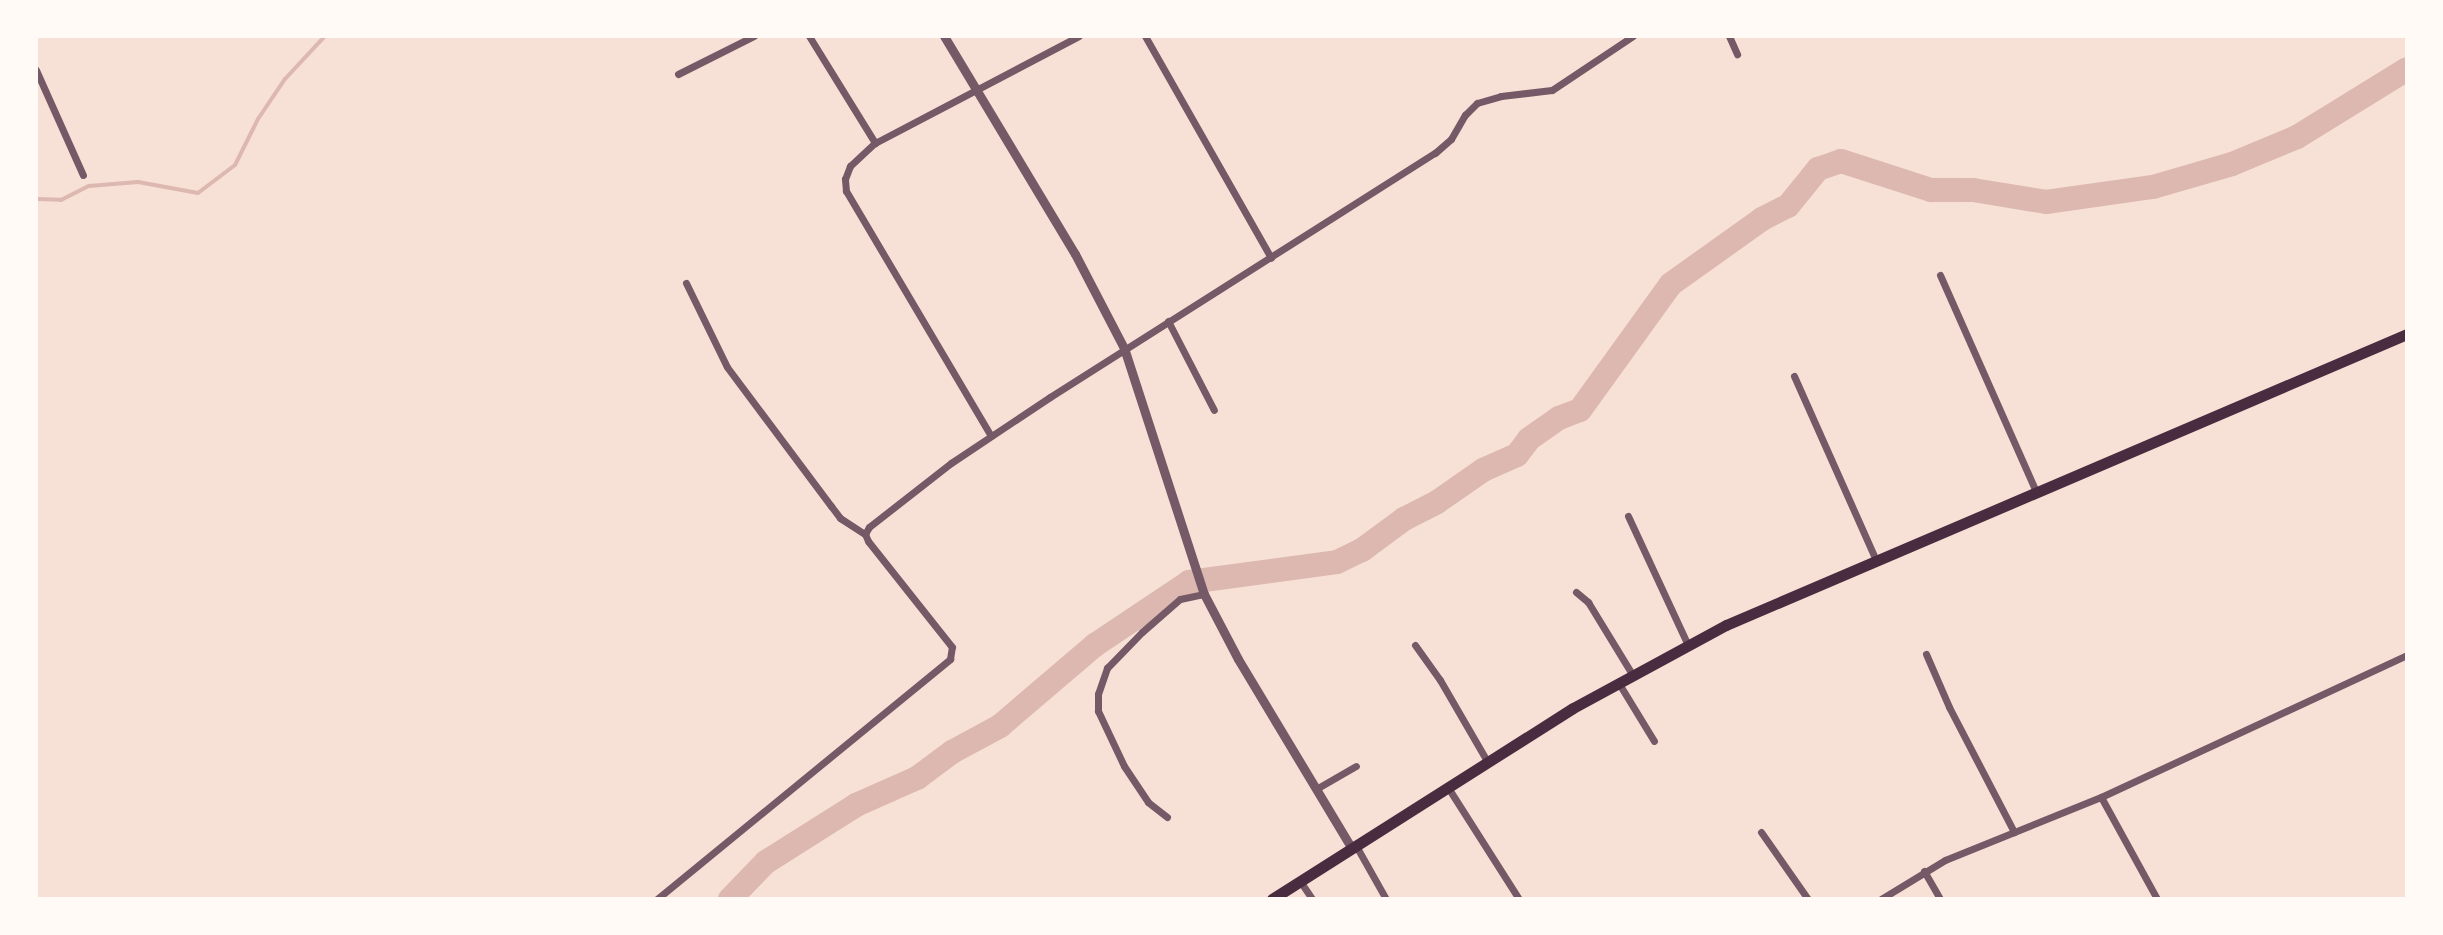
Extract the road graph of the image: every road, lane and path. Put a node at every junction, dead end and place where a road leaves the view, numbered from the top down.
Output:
1 (754, 36) edge
2 (809, 36) edge
3 (944, 36) edge
4 (1079, 36) edge
5 (1145, 36) edge
6 (1633, 36) edge
7 (1729, 36) edge
8 (1737, 54) dead end
9 (36, 70) edge
10 (678, 74) dead end
11 (978, 90) junction
12 (875, 143) junction
13 (83, 175) dead end
14 (1271, 258) junction
15 (1940, 275) dead end
16 (686, 283) dead end
17 (1168, 321) junction
18 (2407, 334) edge
19 (1124, 348) junction
20 (1794, 376) dead end
21 (1214, 410) dead end
22 (991, 436) junction
23 (2036, 492) junction
24 (1628, 516) dead end
25 (865, 534) junction
26 (1876, 560) junction
27 (1203, 591) junction
28 (1576, 592) dead end
29 (1415, 645) dead end
30 (1688, 645) junction
31 (1926, 654) dead end
32 (2407, 655) edge
33 (1632, 674) junction
34 (1618, 682) junction
35 (1654, 741) dead end
36 (1487, 761) junction
37 (1356, 766) dead end
38 (1447, 786) junction
39 (1316, 789) junction
40 (2101, 797) junction
41 (1167, 817) dead end
42 (1761, 832) dead end
43 (2014, 832) junction
44 (1353, 845) junction
45 (1924, 871) junction
46 (1300, 881) junction
47 (657, 899) edge
48 (1272, 899) edge
49 (1312, 899) edge
50 (1386, 899) edge
51 (1519, 899) edge
52 (1808, 899) edge
53 (1881, 899) edge
54 (1940, 899) edge
55 (2157, 899) edge

1 - 10 street
2 - 12 street
3 - 11 street
4 - 11 street
5 - 14 street
6 - 14 street
7 - 8 street
9 - 13 street
11 - 12 street
11 - 19 street
12 - 22 street
14 - 17 street
15 - 23 street
16 - 25 street
17 - 19 street
17 - 21 street
18 - 23 main road
19 - 22 street
19 - 27 street
20 - 26 street
22 - 25 street
23 - 26 main road
24 - 30 street
25 - 47 street
26 - 30 main road
27 - 39 street
27 - 41 street
28 - 33 street
29 - 36 street
30 - 33 main road
31 - 43 street
32 - 40 street
33 - 34 main road
34 - 35 street
34 - 36 main road
36 - 38 main road
37 - 39 street
38 - 44 main road
38 - 51 street
39 - 44 street
40 - 43 street
40 - 55 street
42 - 52 street
43 - 45 street
44 - 46 main road
44 - 50 street
45 - 53 street
45 - 54 street
46 - 48 main road
46 - 49 street

